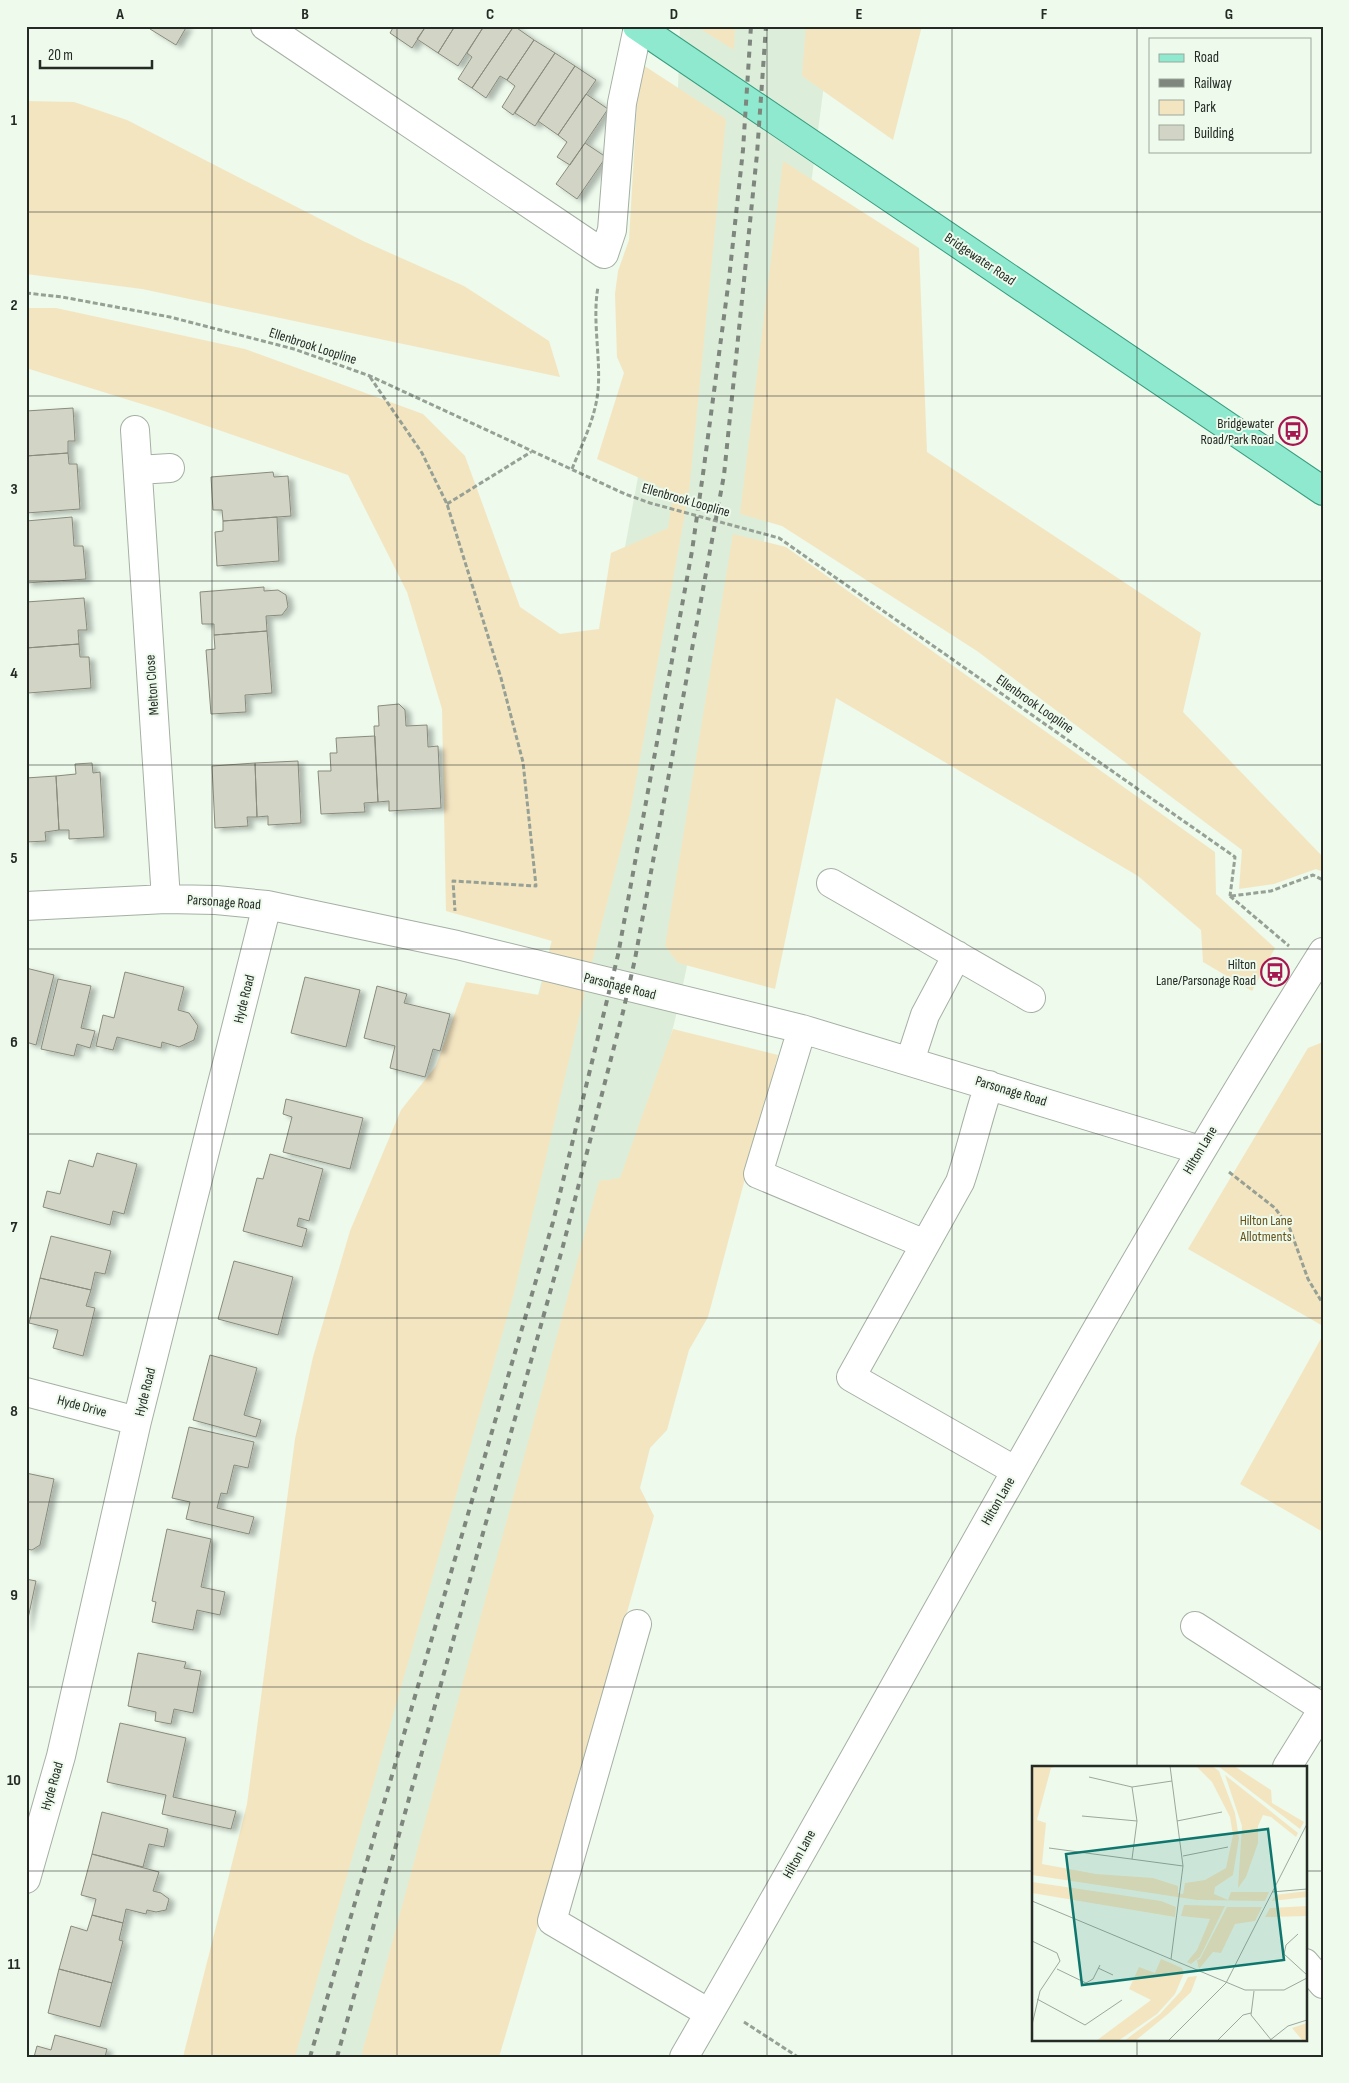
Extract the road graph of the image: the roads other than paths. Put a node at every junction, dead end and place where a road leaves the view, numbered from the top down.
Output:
1 (266, 26) edge
2 (644, 29) edge
3 (135, 430) dead end
4 (170, 468) dead end
5 (138, 470) junction
6 (1323, 491) edge
7 (830, 883) dead end
8 (166, 899) junction
9 (267, 905) junction
10 (26, 906) edge
11 (956, 956) junction
12 (1318, 960) edge
13 (1031, 998) dead end
14 (802, 1028) junction
15 (910, 1061) junction
16 (989, 1085) junction
17 (1200, 1150) junction
18 (925, 1244) junction
19 (26, 1392) edge
20 (137, 1421) junction
21 (1016, 1471) junction
22 (637, 1624) dead end
23 (1195, 1626) dead end
24 (1323, 1708) edge
25 (1290, 1761) edge
26 (26, 1879) edge
27 (1306, 1965) edge
28 (1323, 1984) edge
29 (712, 2009) junction
30 (684, 2057) edge

1 - 2 street
2 - 6 main road, Bridgewater Road
3 - 5 street, Melton Close
4 - 5 street
5 - 8 street, Melton Close
7 - 11 street
8 - 9 street, Parsonage Road
8 - 10 street, Parsonage Road
9 - 14 street, Parsonage Road
9 - 20 street, Hyde Road
11 - 13 street
11 - 15 street
12 - 17 street, Hilton Lane
14 - 15 street, Parsonage Road
14 - 18 street
15 - 16 street, Parsonage Road
16 - 17 street, Parsonage Road
16 - 18 street
17 - 21 street, Hilton Lane
18 - 21 street
19 - 20 street, Hyde Drive
20 - 26 street, Hyde Road
21 - 29 street, Hilton Lane
22 - 29 street
23 - 24 street
24 - 25 street
27 - 28 street
29 - 30 street, Hilton Lane

